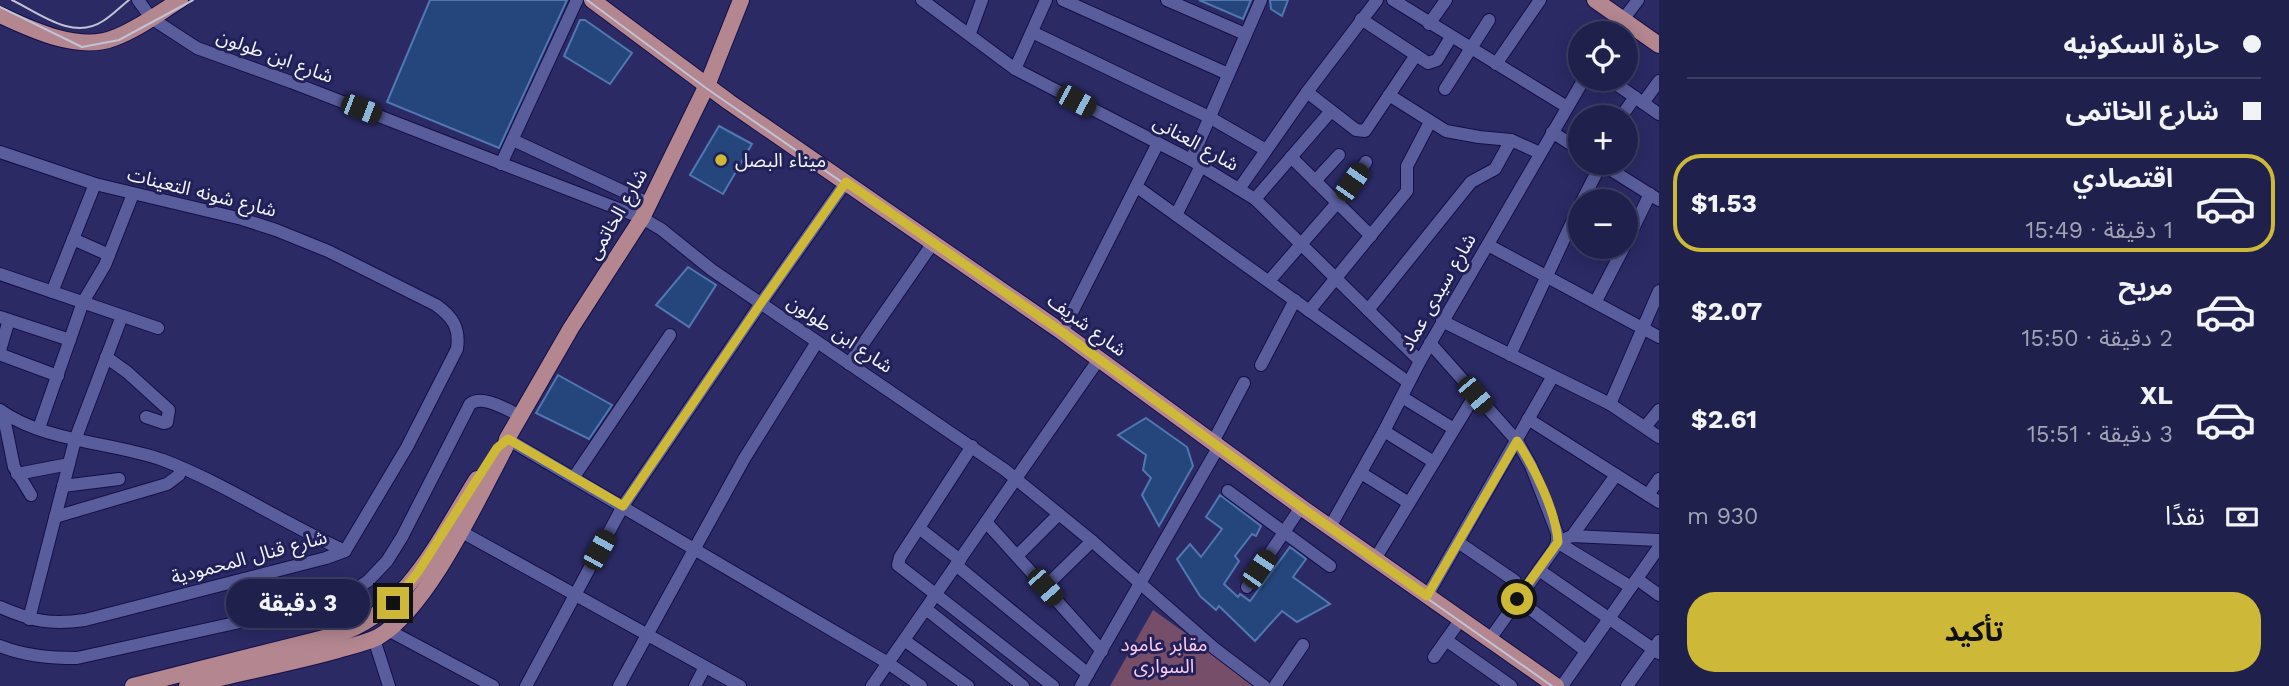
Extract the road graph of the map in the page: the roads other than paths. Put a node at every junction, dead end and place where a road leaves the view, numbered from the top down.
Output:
1 (138, 0) edge
2 (180, 0) edge
3 (577, 0) edge
4 (592, 0) edge
5 (614, 0) edge
6 (741, 0) edge
7 (922, 0) edge
8 (982, 0) edge
9 (1046, 0) edge
10 (1063, 0) edge
11 (1167, 0) edge
12 (1261, 0) edge
13 (1377, 0) edge
14 (1393, 0) edge
15 (1446, 0) edge
16 (1540, 0) edge
17 (1637, 0) edge
18 (1599, 1) edge
19 (0, 15) edge
20 (151, 18) junction
21 (1361, 19) junction
22 (1489, 20) dead end
23 (1613, 21) edge
24 (1621, 21) edge
25 (624, 24) junction
26 (1429, 24) junction
27 (1032, 32) junction
28 (970, 33) junction
29 (1245, 34) junction
30 (1638, 36) edge
31 (1451, 37) junction
32 (1659, 45) edge
33 (1471, 49) junction
34 (1416, 55) junction
35 (1496, 64) junction
36 (1015, 69) junction
37 (1228, 74) junction
38 (1659, 81) edge
39 (707, 86) junction
40 (1445, 89) dead end
41 (1577, 91) edge
42 (1626, 91) edge
43 (1307, 92) junction
44 (1389, 95) junction
45 (1639, 100) junction
46 (1633, 105) edge
47 (1567, 107) junction
48 (1331, 111) junction
49 (1659, 114) edge
50 (1209, 117) junction
51 (1430, 122) junction
52 (1552, 132) junction
53 (513, 140) junction
54 (1511, 140) junction
55 (1568, 142) edge
56 (1158, 144) junction
57 (1266, 150) junction
58 (0, 152) edge
59 (1540, 153) junction
60 (1339, 155) dead end
61 (1290, 157) junction
62 (1366, 162) dead end
63 (501, 163) junction
64 (1196, 163) junction
65 (1619, 175) edge
66 (1315, 181) junction
67 (846, 182) junction
68 (95, 184) junction
69 (1138, 187) junction
70 (1239, 189) junction
71 (133, 194) junction
72 (1654, 197) edge
73 (1255, 199) junction
74 (1337, 202) junction
75 (646, 211) junction
76 (1176, 215) junction
77 (1638, 223) edge
78 (1568, 229) edge
79 (1371, 236) junction
80 (73, 239) junction
81 (933, 243) junction
82 (1302, 245) junction
83 (1488, 245) junction
84 (109, 255) junction
85 (1618, 259) edge
86 (0, 274) edge
87 (1545, 275) junction
88 (1335, 279) junction
89 (1269, 281) junction
90 (1659, 291) edge
91 (52, 292) junction
92 (1295, 300) junction
93 (1597, 301) junction
94 (83, 302) junction
95 (761, 303) junction
96 (1309, 310) junction
97 (1368, 310) junction
98 (122, 316) junction
99 (4, 318) edge
100 (1443, 321) junction
101 (1643, 327) junction
102 (158, 328) dead end
103 (457, 328) joint
104 (1062, 332) junction
105 (670, 335) dead end
106 (1659, 337) edge
107 (70, 340) junction
108 (817, 342) junction
109 (1430, 343) junction
110 (1510, 355) junction
111 (106, 357) junction
112 (1099, 359) junction
113 (1420, 361) junction
114 (849, 364) junction
115 (1261, 365) dead end
116 (58, 376) junction
117 (1553, 376) junction
118 (1408, 382) junction
119 (1244, 383) dead end
120 (1475, 395) junction
121 (1402, 397) junction
122 (1610, 404) junction
123 (1659, 410) edge
124 (1, 412) edge
125 (521, 416) junction
126 (146, 418) dead end
127 (1528, 419) junction
128 (1644, 426) junction
129 (39, 428) junction
130 (1454, 429) junction
131 (1384, 432) junction
132 (1659, 437) edge
133 (508, 439) junction
134 (75, 440) junction
135 (1517, 441) junction
136 (1216, 444) junction
137 (972, 446) junction
138 (1434, 462) junction
139 (69, 464) junction
140 (181, 468) junction
141 (1361, 473) junction
142 (17, 474) junction
143 (1616, 474) junction
144 (575, 477) junction
145 (119, 479) dead end
146 (1017, 479) junction
147 (1659, 479) edge
148 (63, 486) junction
149 (1228, 491) dead end
150 (31, 495) dead end
151 (1654, 498) edge
152 (1409, 503) junction
153 (623, 506) junction
154 (1301, 507) junction
155 (1059, 514) junction
156 (55, 517) junction
157 (986, 522) junction
158 (1330, 527) junction
159 (919, 528) junction
160 (460, 531) junction
161 (1284, 532) junction
162 (1572, 536) junction
163 (1659, 540) edge
164 (1091, 541) junction
165 (1458, 542) junction
166 (1558, 542) junction
167 (1659, 547) edge
168 (694, 548) junction
169 (345, 551) junction
170 (1017, 556) junction
171 (1375, 559) junction
172 (958, 563) junction
173 (1330, 566) dead end
174 (1539, 570) junction
175 (1515, 581) dead end
176 (1634, 583) junction
177 (1140, 584) junction
178 (1045, 587) junction
179 (1247, 587) dead end
180 (575, 594) junction
181 (935, 595) junction
182 (1659, 595) edge
183 (1427, 596) junction
184 (1517, 599) junction
185 (0, 607) edge
186 (926, 609) junction
187 (29, 619) junction
188 (1461, 619) junction
189 (1609, 619) junction
190 (381, 634) junction
191 (647, 634) junction
192 (1490, 639) junction
193 (904, 640) junction
194 (1446, 640) junction
195 (1303, 645) dead end
196 (0, 646) edge
197 (1657, 648) edge
198 (1102, 651) junction
199 (1586, 651) junction
200 (1434, 657) dead end
201 (888, 663) junction
202 (705, 667) junction
203 (1088, 674) junction
204 (878, 684) edge
205 (1504, 684) edge
206 (133, 686) edge
207 (190, 686) edge
208 (389, 686) edge
209 (493, 686) edge
210 (526, 686) edge
211 (619, 686) edge
212 (695, 686) edge
213 (740, 686) edge
214 (921, 686) edge
215 (968, 686) edge
216 (1023, 686) edge
217 (1053, 686) edge
218 (1081, 686) edge
219 (1265, 686) edge
220 (1275, 686) edge
221 (1556, 686) edge
222 (1562, 686) edge
223 (1627, 686) edge

1 - 20 street
2 - 20 main road
3 - 53 street
4 - 25 main road, شارع شريف
5 - 25 main road
6 - 39 main road, شارع الخاتمى
7 - 28 street, شارع العنانى
8 - 28 street
9 - 27 street
10 - 37 street
11 - 29 street
12 - 29 street
13 - 21 street
14 - 26 street
15 - 26 street
16 - 35 street
17 - 24 street
18 - 23 main road
19 - 20 main road
20 - 63 street, شارع ابن طولون
21 - 34 street
21 - 43 street
22 - 33 street
25 - 39 main road, شارع شريف
26 - 31 street
27 - 36 street
27 - 50 street
28 - 36 street, شارع العنانى
29 - 37 street
30 - 32 main road
31 - 33 street
31 - 34 street
33 - 35 street
33 - 40 street
34 - 44 street
35 - 47 street
36 - 56 street, شارع العنانى
37 - 50 street
38 - 45 street
39 - 67 main road, شارع شريف
39 - 75 main road, شارع الخاتمى
41 - 47 street, شارع سيدى عماد
42 - 45 street
43 - 48 street
43 - 57 street
44 - 48 street
44 - 51 street
45 - 46 street
45 - 49 street
47 - 52 street, شارع سيدى عماد
48 - 61 street
50 - 57 street
50 - 64 street
51 - 54 street
51 - 79 street
52 - 55 street
52 - 59 street, شارع سيدى عماد
53 - 63 street
53 - 75 street
54 - 59 street
54 - 97 street
56 - 64 street, شارع العنانى
56 - 69 street
57 - 70 street
58 - 68 street, شارع شونه التعينات
59 - 83 street, شارع سيدى عماد
60 - 66 street
61 - 66 street
61 - 73 street
62 - 74 street
63 - 75 street, شارع ابن طولون
64 - 70 street, شارع العنانى
64 - 76 street
65 - 72 street
66 - 74 street
67 - 81 main road, شارع شريف
67 - 95 street
68 - 71 street, شارع شونه التعينات
68 - 80 street
69 - 76 street
69 - 104 street
70 - 73 street, شارع العنانى
71 - 84 street
71 - 103 street, شارع شونه التعينات
72 - 77 street
73 - 82 street, شارع العنانى
74 - 79 street
74 - 82 street
75 - 95 street, شارع ابن طولون
75 - 125 main road, شارع الخاتمى
76 - 89 street
78 - 87 street
79 - 88 street
80 - 84 street
80 - 91 street
81 - 104 main road, شارع شريف
81 - 114 street
82 - 88 street, شارع العنانى
82 - 89 street
83 - 87 street
83 - 100 street, شارع سيدى عماد
84 - 94 street
85 - 93 street
86 - 91 street
87 - 93 street
87 - 110 street
88 - 96 street
88 - 97 street, شارع العنانى
89 - 92 street
90 - 101 street
91 - 94 street
92 - 96 street
92 - 115 street
93 - 101 street
94 - 98 street
94 - 107 street
95 - 108 street, شارع ابن طولون
95 - 153 street
96 - 118 street
97 - 113 street, شارع العنانى
98 - 102 street
98 - 111 street
99 - 107 street
99 - 116 street
100 - 109 street, شارع سيدى عماد
100 - 110 street
101 - 106 street
101 - 122 street
103 - 169 street, شارع قنال المحمودية
104 - 112 main road, شارع شريف
105 - 144 street
107 - 116 street
108 - 114 street, شارع ابن طولون
108 - 168 street
109 - 113 street, شارع سيدى عماد
109 - 120 street
110 - 117 street
111 - 126 street
111 - 134 street
112 - 136 main road, شارع شريف
112 - 146 street
113 - 118 street, شارع سيدى عماد
114 - 137 street, شارع ابن طولون
116 - 129 street
117 - 122 street
117 - 127 street
118 - 121 street, شارع سيدى عماد
119 - 136 street
120 - 130 street
120 - 135 street
121 - 130 street
121 - 131 street, شارع سيدى عماد
122 - 128 street
123 - 128 street
124 - 129 street
124 - 142 street
125 - 133 main road, شارع الخاتمى
125 - 196 street
127 - 135 street
127 - 143 street
128 - 132 street
129 - 134 street
130 - 138 street
131 - 138 street
131 - 141 street, شارع سيدى عماد
133 - 144 street
133 - 160 main road, شارع الخاتمى
133 - 206 main road, شارع الخاتمى
134 - 139 street
134 - 140 street
135 - 165 street
135 - 166 street
136 - 154 main road, شارع شريف
136 - 177 street
137 - 146 street, شارع ابن طولون
137 - 159 street
138 - 152 street
139 - 142 street
139 - 148 street
140 - 156 street
140 - 169 street
141 - 152 street
141 - 158 street, شارع سيدى عماد
142 - 150 street
143 - 151 street
143 - 162 street
144 - 153 street
145 - 148 street
146 - 155 street, شارع ابن طولون
146 - 157 street
147 - 151 street
148 - 156 street
149 - 161 street
152 - 171 street
153 - 168 street
153 - 180 street
154 - 158 main road, شارع شريف
154 - 161 street
155 - 164 street, شارع ابن طولون
155 - 170 street
156 - 187 street
157 - 170 street
157 - 172 street
158 - 171 main road, شارع شريف
159 - 172 street
159 - 181 street
160 - 180 street
160 - 190 main road, شارع الخاتمى
161 - 173 street
161 - 179 street
162 - 163 street
162 - 166 street
164 - 177 street, شارع ابن طولون
164 - 178 street
165 - 175 street
165 - 183 street
166 - 174 street
166 - 176 street
167 - 176 street
168 - 191 street
168 - 201 street
169 - 187 street, شارع قنال المحمودية
170 - 178 street
171 - 183 main road, شارع شريف
172 - 181 street
172 - 203 street
174 - 184 street
174 - 189 street
176 - 182 street
176 - 189 street
177 - 198 street
177 - 219 street, شارع ابن طولون
178 - 198 street
180 - 191 street
180 - 210 street
181 - 186 street
181 - 217 street
183 - 188 main road, شارع شريف
184 - 192 street
184 - 199 street
185 - 187 street, شارع قنال المحمودية
186 - 193 street
186 - 216 street
188 - 192 main road, شارع شريف
188 - 194 street
189 - 197 street
189 - 199 street
190 - 207 main road, شارع الخاتمى
190 - 208 street
190 - 209 street
191 - 202 street
191 - 211 street
192 - 221 main road, شارع شريف
193 - 201 street
193 - 215 street
194 - 200 street
194 - 205 street
195 - 220 street
197 - 223 street
198 - 203 street
199 - 222 street
201 - 204 street
201 - 214 street
202 - 212 street
202 - 213 street
203 - 218 street

